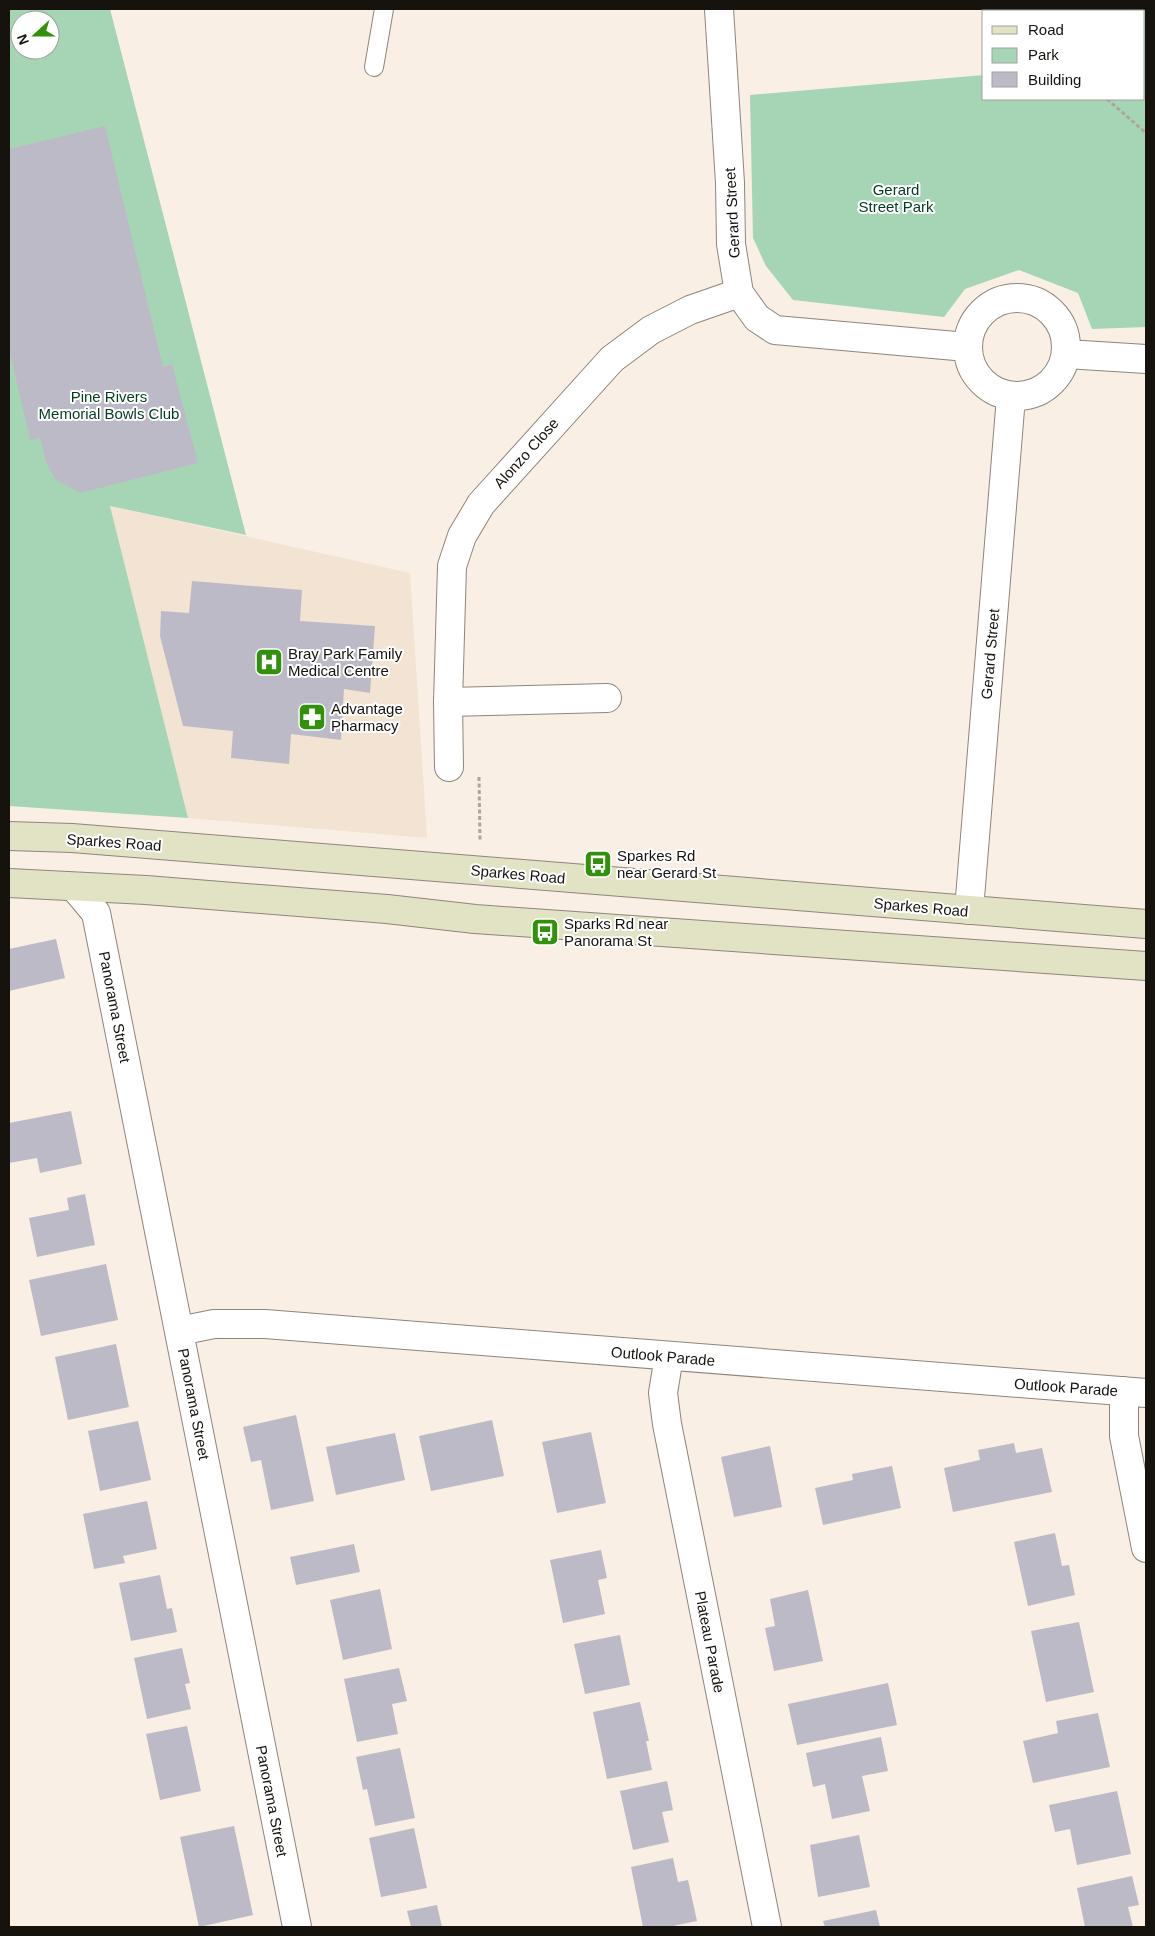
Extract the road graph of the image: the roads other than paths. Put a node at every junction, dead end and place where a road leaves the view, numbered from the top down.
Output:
1 (384, 9) edge
2 (719, 9) edge
3 (374, 67) dead end
4 (739, 293) junction
5 (967, 347) junction
6 (1066, 354) junction
7 (1146, 359) edge
8 (1010, 397) junction
9 (607, 698) dead end
10 (448, 702) junction
11 (449, 767) dead end
12 (9, 836) edge
13 (9, 883) edge
14 (75, 888) junction
15 (969, 910) junction
16 (1146, 924) edge
17 (1146, 966) edge
18 (179, 1331) junction
19 (669, 1356) junction
20 (1135, 1392) edge
21 (1146, 1548) edge
22 (297, 1927) edge
23 (767, 1927) edge

1 - 3 lane
2 - 4 street, Gerard Street
4 - 5 street, Gerard Street
4 - 10 street, Alonzo Close
5 - 6 street
5 - 8 street
6 - 7 street
6 - 8 street
8 - 15 street, Gerard Street
9 - 10 street
10 - 11 street, Alonzo Close
12 - 15 street, Sparkes Road
13 - 14 street
14 - 17 street
14 - 18 street, Panorama Street
15 - 16 street, Sparkes Road
18 - 19 street, Outlook Parade
18 - 22 street, Panorama Street
19 - 20 street, Outlook Parade
19 - 23 street, Plateau Parade
20 - 21 street

